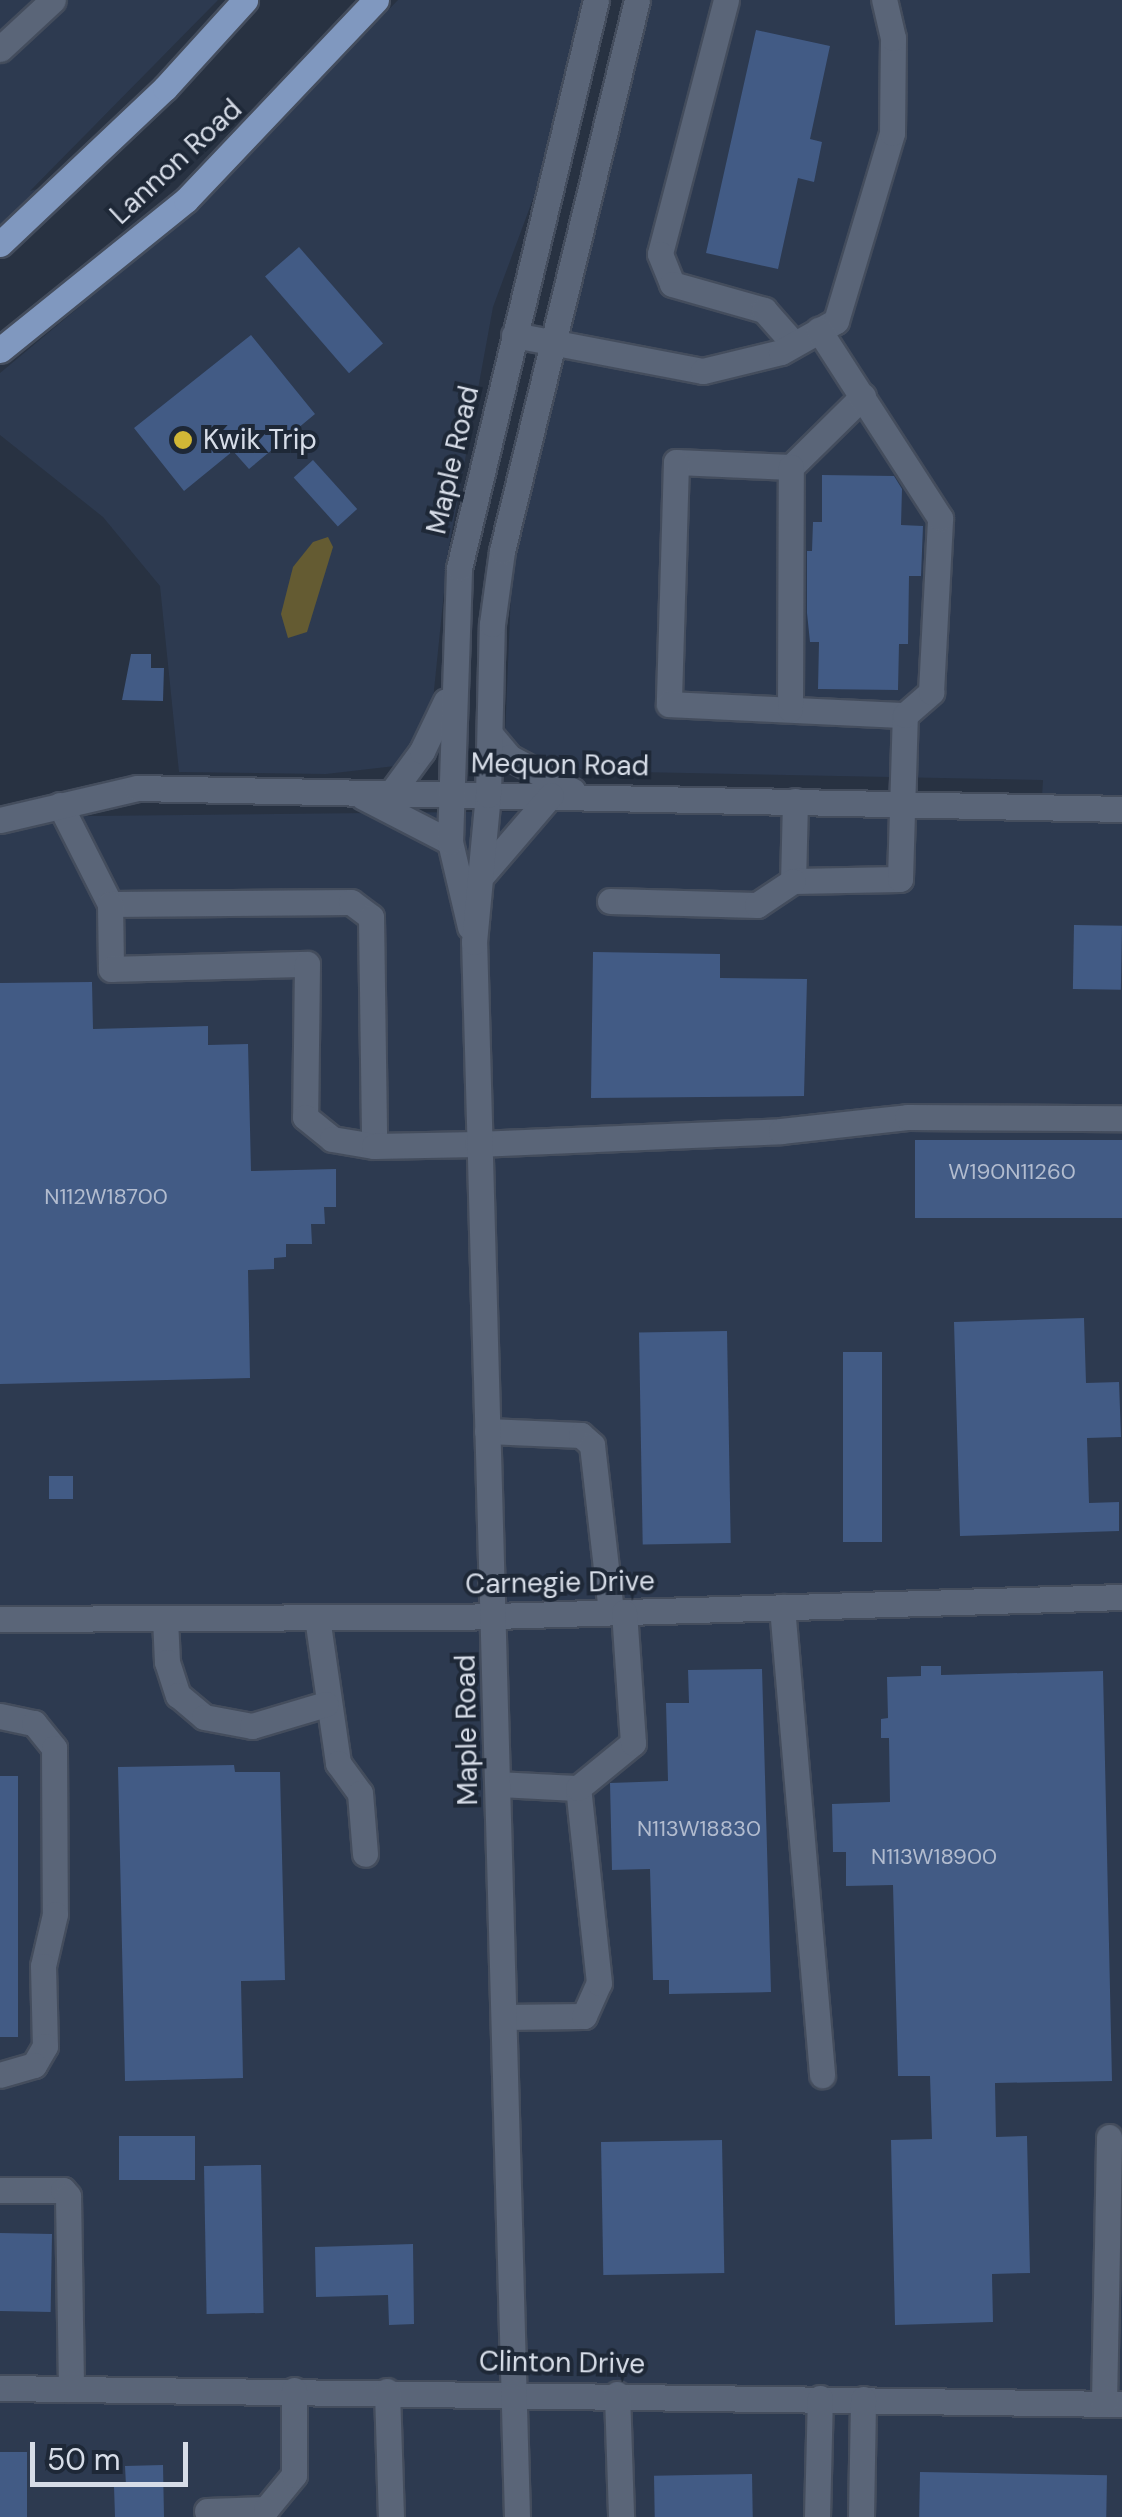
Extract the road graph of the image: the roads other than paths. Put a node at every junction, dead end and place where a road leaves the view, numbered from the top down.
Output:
1 (54, 0) edge
2 (244, 0) edge
3 (376, 0) edge
4 (596, 0) edge
5 (638, 0) edge
6 (726, 0) edge
7 (884, 0) edge
8 (0, 49) edge
9 (0, 244) edge
10 (819, 330) junction
11 (514, 335) junction
12 (553, 344) junction
13 (794, 344) junction
14 (0, 350) edge
15 (863, 396) junction
16 (791, 467) junction
17 (452, 687) junction
18 (790, 709) junction
19 (905, 715) junction
20 (490, 734) junction
21 (350, 791) junction
22 (392, 792) junction
23 (450, 793) junction
24 (488, 795) junction
25 (551, 795) junction
26 (582, 796) junction
27 (795, 801) junction
28 (899, 803) junction
29 (60, 805) junction
30 (1122, 808) edge
31 (0, 820) edge
32 (450, 842) junction
33 (482, 875) junction
34 (793, 880) junction
35 (610, 901) dead end
36 (110, 904) junction
37 (474, 942) junction
38 (1122, 1118) edge
39 (477, 1144) junction
40 (374, 1146) junction
41 (488, 1430) junction
42 (1122, 1598) edge
43 (782, 1607) junction
44 (617, 1612) junction
45 (494, 1616) junction
46 (317, 1617) junction
47 (165, 1618) junction
48 (0, 1619) edge
49 (326, 1704) junction
50 (0, 1716) edge
51 (498, 1784) junction
52 (578, 1788) junction
53 (364, 1854) dead end
54 (504, 2017) junction
55 (0, 2075) edge
56 (822, 2075) dead end
57 (1109, 2136) dead end
58 (0, 2190) edge
59 (0, 2388) edge
60 (71, 2388) junction
61 (294, 2390) junction
62 (388, 2391) junction
63 (514, 2392) junction
64 (617, 2394) junction
65 (820, 2398) junction
66 (863, 2399) junction
67 (1113, 2404) edge
68 (208, 2511) dead end
69 (391, 2517) edge
70 (518, 2517) edge
71 (621, 2517) edge
72 (817, 2517) edge
73 (861, 2517) edge

1 - 8 street
2 - 9 main road
3 - 14 main road, Lannon Road
4 - 11 street, Maple Road
5 - 12 street, Maple Road
6 - 13 street
7 - 10 street
10 - 13 street
10 - 15 street
11 - 12 street
11 - 17 street, Maple Road
12 - 13 street
12 - 20 street, Maple Road
15 - 16 street
15 - 19 street
16 - 18 street
16 - 18 street
17 - 22 street
17 - 23 street, Maple Road
18 - 19 street
19 - 28 street
20 - 24 street, Maple Road
20 - 26 street
21 - 22 street, Mequon Road
21 - 29 street, Mequon Road
21 - 32 street
22 - 23 street, Mequon Road
23 - 24 street, Mequon Road
23 - 32 street, Maple Road
24 - 25 street, Mequon Road
24 - 33 street, Maple Road
25 - 26 street, Mequon Road
25 - 33 street
26 - 27 street, Mequon Road
27 - 28 street, Mequon Road
27 - 34 street
28 - 30 street, Mequon Road
28 - 34 street
29 - 31 street, Mequon Road
29 - 36 street
32 - 37 street, Maple Road
33 - 37 street, Maple Road
34 - 35 street
36 - 40 street
36 - 40 street
37 - 39 street, Maple Road
38 - 39 street
39 - 40 street
39 - 41 street, Maple Road
41 - 44 street
41 - 45 street, Maple Road
42 - 43 street, Carnegie Drive
43 - 44 street, Carnegie Drive
43 - 56 street
44 - 45 street, Carnegie Drive
44 - 52 street
45 - 46 street, Carnegie Drive
45 - 51 street, Maple Road
46 - 47 street, Carnegie Drive
46 - 49 street
47 - 48 street, Carnegie Drive
47 - 49 street
49 - 53 street
50 - 55 street
51 - 52 street
51 - 54 street, Maple Road
52 - 54 street
54 - 63 street, Maple Road
57 - 67 street
58 - 60 street
59 - 60 street, Clinton Drive
60 - 61 street, Clinton Drive
61 - 62 street, Clinton Drive
61 - 68 street
62 - 63 street, Clinton Drive
62 - 69 street
63 - 64 street, Clinton Drive
63 - 70 street, Maple Road
64 - 65 street, Clinton Drive
64 - 71 street
65 - 66 street, Clinton Drive
65 - 72 street
66 - 67 street, Clinton Drive
66 - 73 street

